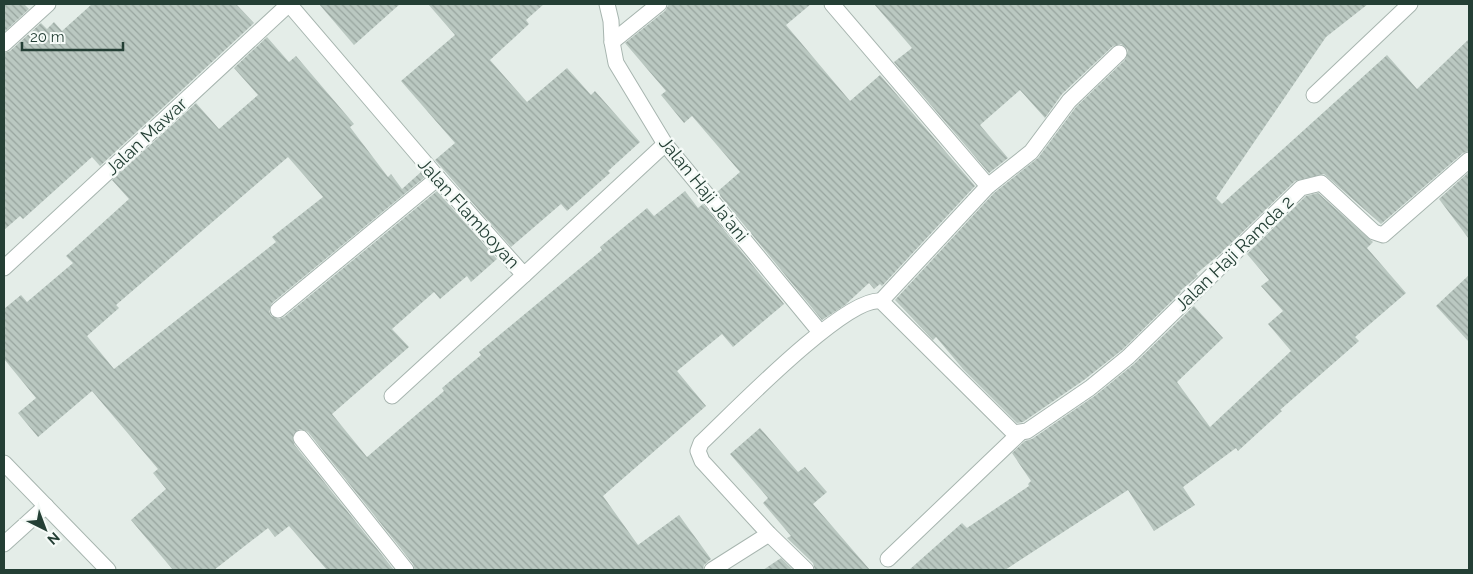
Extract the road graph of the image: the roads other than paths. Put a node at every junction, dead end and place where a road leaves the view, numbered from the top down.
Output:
1 (48, 4) edge
2 (289, 4) edge
3 (607, 4) edge
4 (659, 4) edge
5 (832, 4) edge
6 (1410, 4) edge
7 (612, 42) junction
8 (4, 44) edge
9 (1119, 53) dead end
10 (1314, 95) dead end
11 (665, 144) junction
12 (1469, 160) edge
13 (438, 178) junction
14 (988, 186) junction
15 (4, 268) edge
16 (524, 274) junction
17 (881, 302) junction
18 (278, 310) dead end
19 (820, 332) junction
20 (392, 396) dead end
21 (1020, 433) junction
22 (301, 438) dead end
23 (4, 463) edge
24 (46, 506) junction
25 (769, 534) junction
26 (4, 544) edge
27 (888, 559) dead end
28 (108, 570) edge
29 (406, 570) edge
30 (712, 570) edge
31 (806, 570) edge

1 - 8 street
2 - 13 street, Jalan Flamboyan
2 - 15 street, Jalan Mawar
3 - 7 street, Jalan Haji Ja'ani
4 - 7 street
5 - 14 street
6 - 10 street
7 - 11 street, Jalan Haji Ja'ani
9 - 14 street
11 - 16 street, Jalan Flamboyan
11 - 19 street, Jalan Haji Ja'ani
12 - 21 street, Jalan Haji Ramda 2
13 - 16 street, Jalan Flamboyan
13 - 18 street
14 - 17 street
16 - 20 street
17 - 19 street
17 - 21 street
19 - 25 street
21 - 27 street
22 - 29 street
23 - 24 street
24 - 26 street
24 - 28 street
25 - 30 street
25 - 31 street

